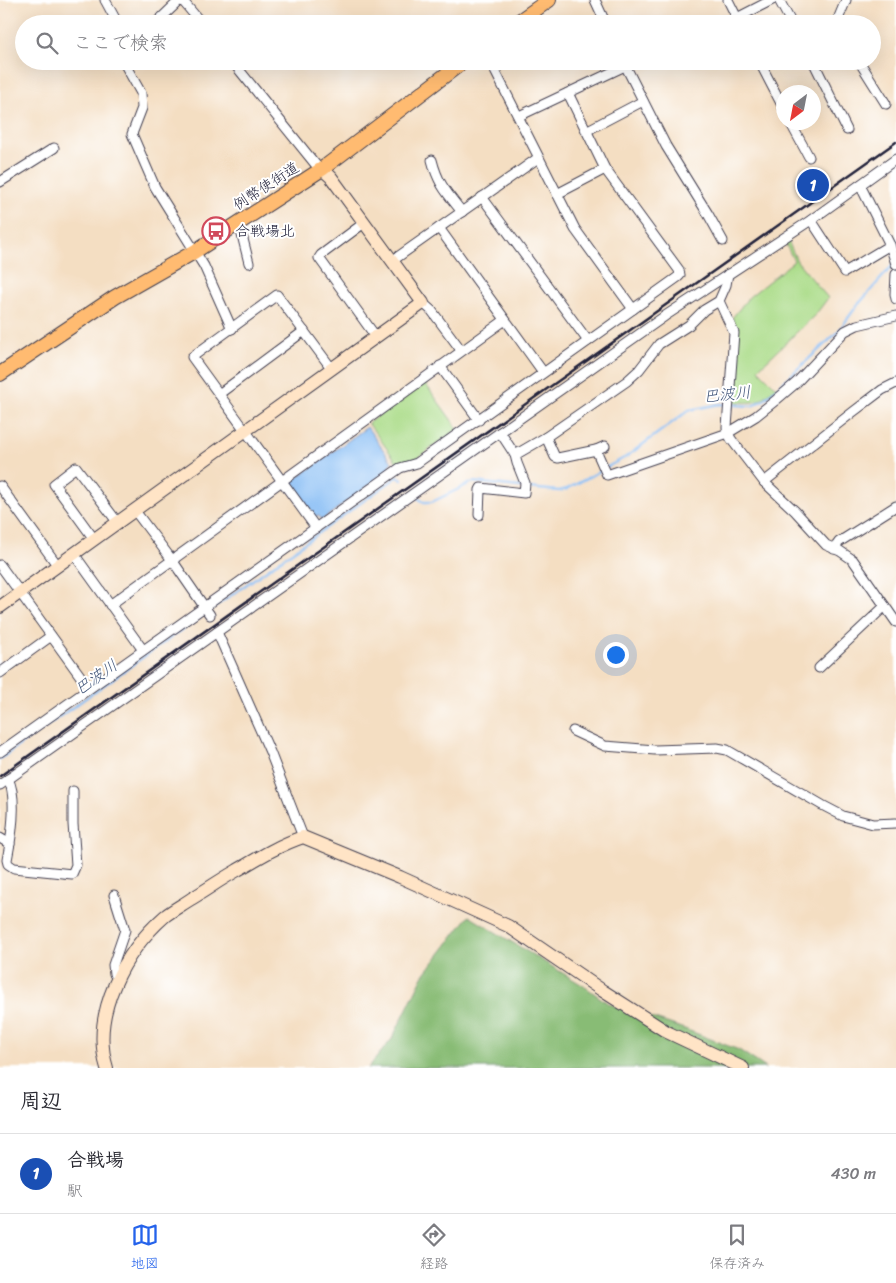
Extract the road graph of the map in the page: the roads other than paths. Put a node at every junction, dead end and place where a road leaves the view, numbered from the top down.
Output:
1 (106, 0) edge
2 (181, 0) edge
3 (549, 0) edge
4 (595, 0) edge
5 (728, 0) edge
6 (772, 0) edge
7 (779, 0) edge
8 (846, 0) edge
9 (114, 15) edge
10 (165, 15) edge
11 (194, 15) edge
12 (528, 15) edge
13 (602, 15) edge
14 (736, 15) edge
15 (748, 15) edge
16 (787, 15) edge
17 (840, 15) edge
18 (128, 70) edge
19 (239, 70) edge
20 (452, 70) edge
21 (495, 70) edge
22 (613, 70) edge
23 (627, 70) edge
24 (764, 70) edge
25 (817, 70) edge
26 (865, 70) edge
27 (568, 94) junction
28 (776, 94) edge
29 (643, 101) junction
30 (886, 104) dead end
31 (519, 116) junction
32 (586, 130) junction
33 (794, 130) edge
34 (847, 130) dead end
35 (54, 148) dead end
36 (809, 157) dead end
37 (538, 158) junction
38 (896, 159) edge
39 (432, 160) dead end
40 (322, 169) junction
41 (604, 169) junction
42 (0, 182) edge
43 (860, 185) junction
44 (557, 194) junction
45 (482, 197) junction
46 (462, 212) junction
47 (811, 220) junction
48 (239, 222) junction
49 (364, 223) junction
50 (439, 228) junction
51 (723, 242) dead end
52 (890, 245) junction
53 (194, 252) junction
54 (392, 261) junction
55 (249, 263) dead end
56 (896, 264) edge
57 (728, 274) junction
58 (896, 274) edge
59 (896, 299) edge
60 (719, 301) junction
61 (423, 303) junction
62 (633, 309) junction
63 (896, 316) edge
64 (505, 320) junction
65 (232, 329) junction
66 (304, 332) junction
67 (376, 337) junction
68 (588, 341) junction
69 (461, 350) junction
70 (440, 366) junction
71 (332, 369) junction
72 (543, 372) junction
73 (0, 374) edge
74 (896, 383) edge
75 (219, 394) junction
76 (479, 420) junction
77 (246, 431) junction
78 (500, 432) junction
79 (728, 433) junction
80 (546, 437) junction
81 (515, 455) junction
82 (282, 481) junction
83 (764, 482) junction
84 (0, 486) edge
85 (896, 506) edge
86 (135, 511) junction
87 (479, 515) dead end
88 (118, 524) junction
89 (316, 528) junction
90 (94, 539) junction
91 (834, 549) junction
92 (74, 554) junction
93 (172, 560) junction
94 (0, 565) edge
95 (58, 566) junction
96 (20, 593) junction
97 (110, 605) junction
98 (885, 606) junction
99 (0, 608) edge
100 (207, 611) junction
101 (896, 622) edge
102 (217, 632) junction
103 (51, 636) junction
104 (142, 650) junction
105 (819, 668) dead end
106 (0, 673) edge
107 (89, 688) junction
108 (573, 731) dead end
109 (0, 752) edge
110 (4, 782) edge
111 (74, 791) dead end
112 (896, 823) edge
113 (303, 837) junction
114 (0, 838) edge
115 (10, 844) junction
116 (114, 895) dead end
117 (119, 977) junction
118 (107, 1068) edge
119 (743, 1068) edge

1 - 9 street
2 - 10 street
2 - 11 street
3 - 12 main road
4 - 13 street
5 - 14 street
6 - 15 street
7 - 16 street
8 - 17 street
18 - 53 street
19 - 40 street
20 - 40 main road, 例幣使街道
21 - 31 street
22 - 27 street
23 - 29 street
24 - 28 street
25 - 34 street
26 - 30 street
27 - 31 street
27 - 32 street
29 - 32 street
29 - 51 street
31 - 37 street
32 - 41 street
33 - 36 street
35 - 42 street
37 - 44 street
37 - 45 street
38 - 43 street
39 - 46 street
40 - 48 main road, 例幣使街道
40 - 49 street
41 - 44 street
41 - 62 street
43 - 47 street
43 - 52 street
44 - 62 street
45 - 46 street
45 - 68 street
46 - 50 street
47 - 52 street
47 - 57 street
48 - 53 main road, 例幣使街道
48 - 55 street
49 - 54 street
49 - 67 street
50 - 54 street
50 - 64 street
52 - 56 street
53 - 65 street
53 - 73 main road, 例幣使街道
54 - 61 street
57 - 60 street
57 - 78 street
58 - 59 street
60 - 79 street
60 - 80 street
61 - 67 street
61 - 69 street
62 - 68 street
63 - 79 street
64 - 69 street
64 - 72 street
65 - 66 street
65 - 75 street
66 - 71 street
66 - 75 street
67 - 71 street
68 - 72 street
69 - 70 street
70 - 76 street
70 - 82 street
71 - 77 street
72 - 76 street
74 - 83 street
75 - 77 street
76 - 89 street
77 - 82 street
77 - 86 street
78 - 81 street
78 - 102 street
79 - 80 street
79 - 83 street
80 - 81 street
81 - 87 street
82 - 89 street
82 - 93 street
83 - 91 street
84 - 95 street
85 - 91 street
86 - 88 street
86 - 93 street
88 - 90 street
88 - 90 street
89 - 100 street
90 - 92 street
91 - 98 street
92 - 95 street
92 - 97 street
93 - 97 street
93 - 100 street
94 - 96 street
95 - 96 street
96 - 99 street
96 - 103 street
97 - 104 street
98 - 101 street
98 - 105 street
100 - 104 street
102 - 110 street
102 - 113 street
103 - 106 street
103 - 107 street
104 - 107 street
107 - 109 street
108 - 112 street
110 - 115 street
111 - 115 street
113 - 117 street
113 - 119 street
114 - 115 street
116 - 117 street
117 - 118 street

